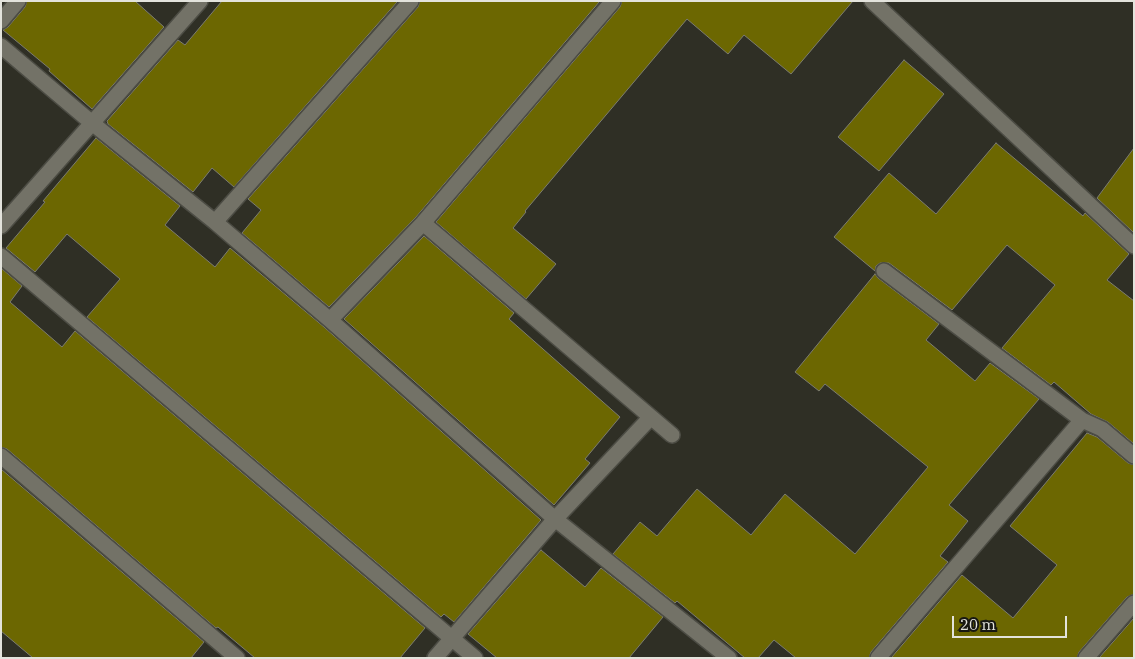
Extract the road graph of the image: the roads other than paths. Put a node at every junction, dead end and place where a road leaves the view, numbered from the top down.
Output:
1 (18, 1) edge
2 (200, 1) edge
3 (411, 1) edge
4 (613, 1) edge
5 (872, 1) edge
6 (1, 20) edge
7 (1, 46) edge
8 (92, 123) junction
9 (215, 222) junction
10 (423, 223) junction
11 (1, 226) edge
12 (1134, 246) edge
13 (1, 256) edge
14 (884, 271) dead end
15 (330, 320) junction
16 (651, 417) junction
17 (1082, 420) junction
18 (672, 435) dead end
19 (1, 456) edge
20 (1134, 456) edge
21 (555, 518) junction
22 (1134, 603) edge
23 (453, 638) junction
24 (237, 658) edge
25 (435, 658) edge
26 (476, 658) edge
27 (729, 658) edge
28 (878, 658) edge
29 (1086, 658) edge

1 - 6 street
2 - 8 street
3 - 9 street
4 - 10 street
5 - 12 street
7 - 8 street
8 - 9 street
8 - 11 street
9 - 15 street
10 - 15 street
10 - 16 street
13 - 23 street
14 - 17 street
15 - 21 street
16 - 18 street
16 - 21 street
17 - 20 street
17 - 28 street
19 - 24 street
21 - 23 street
21 - 27 street
22 - 29 street
23 - 25 street
23 - 26 street

